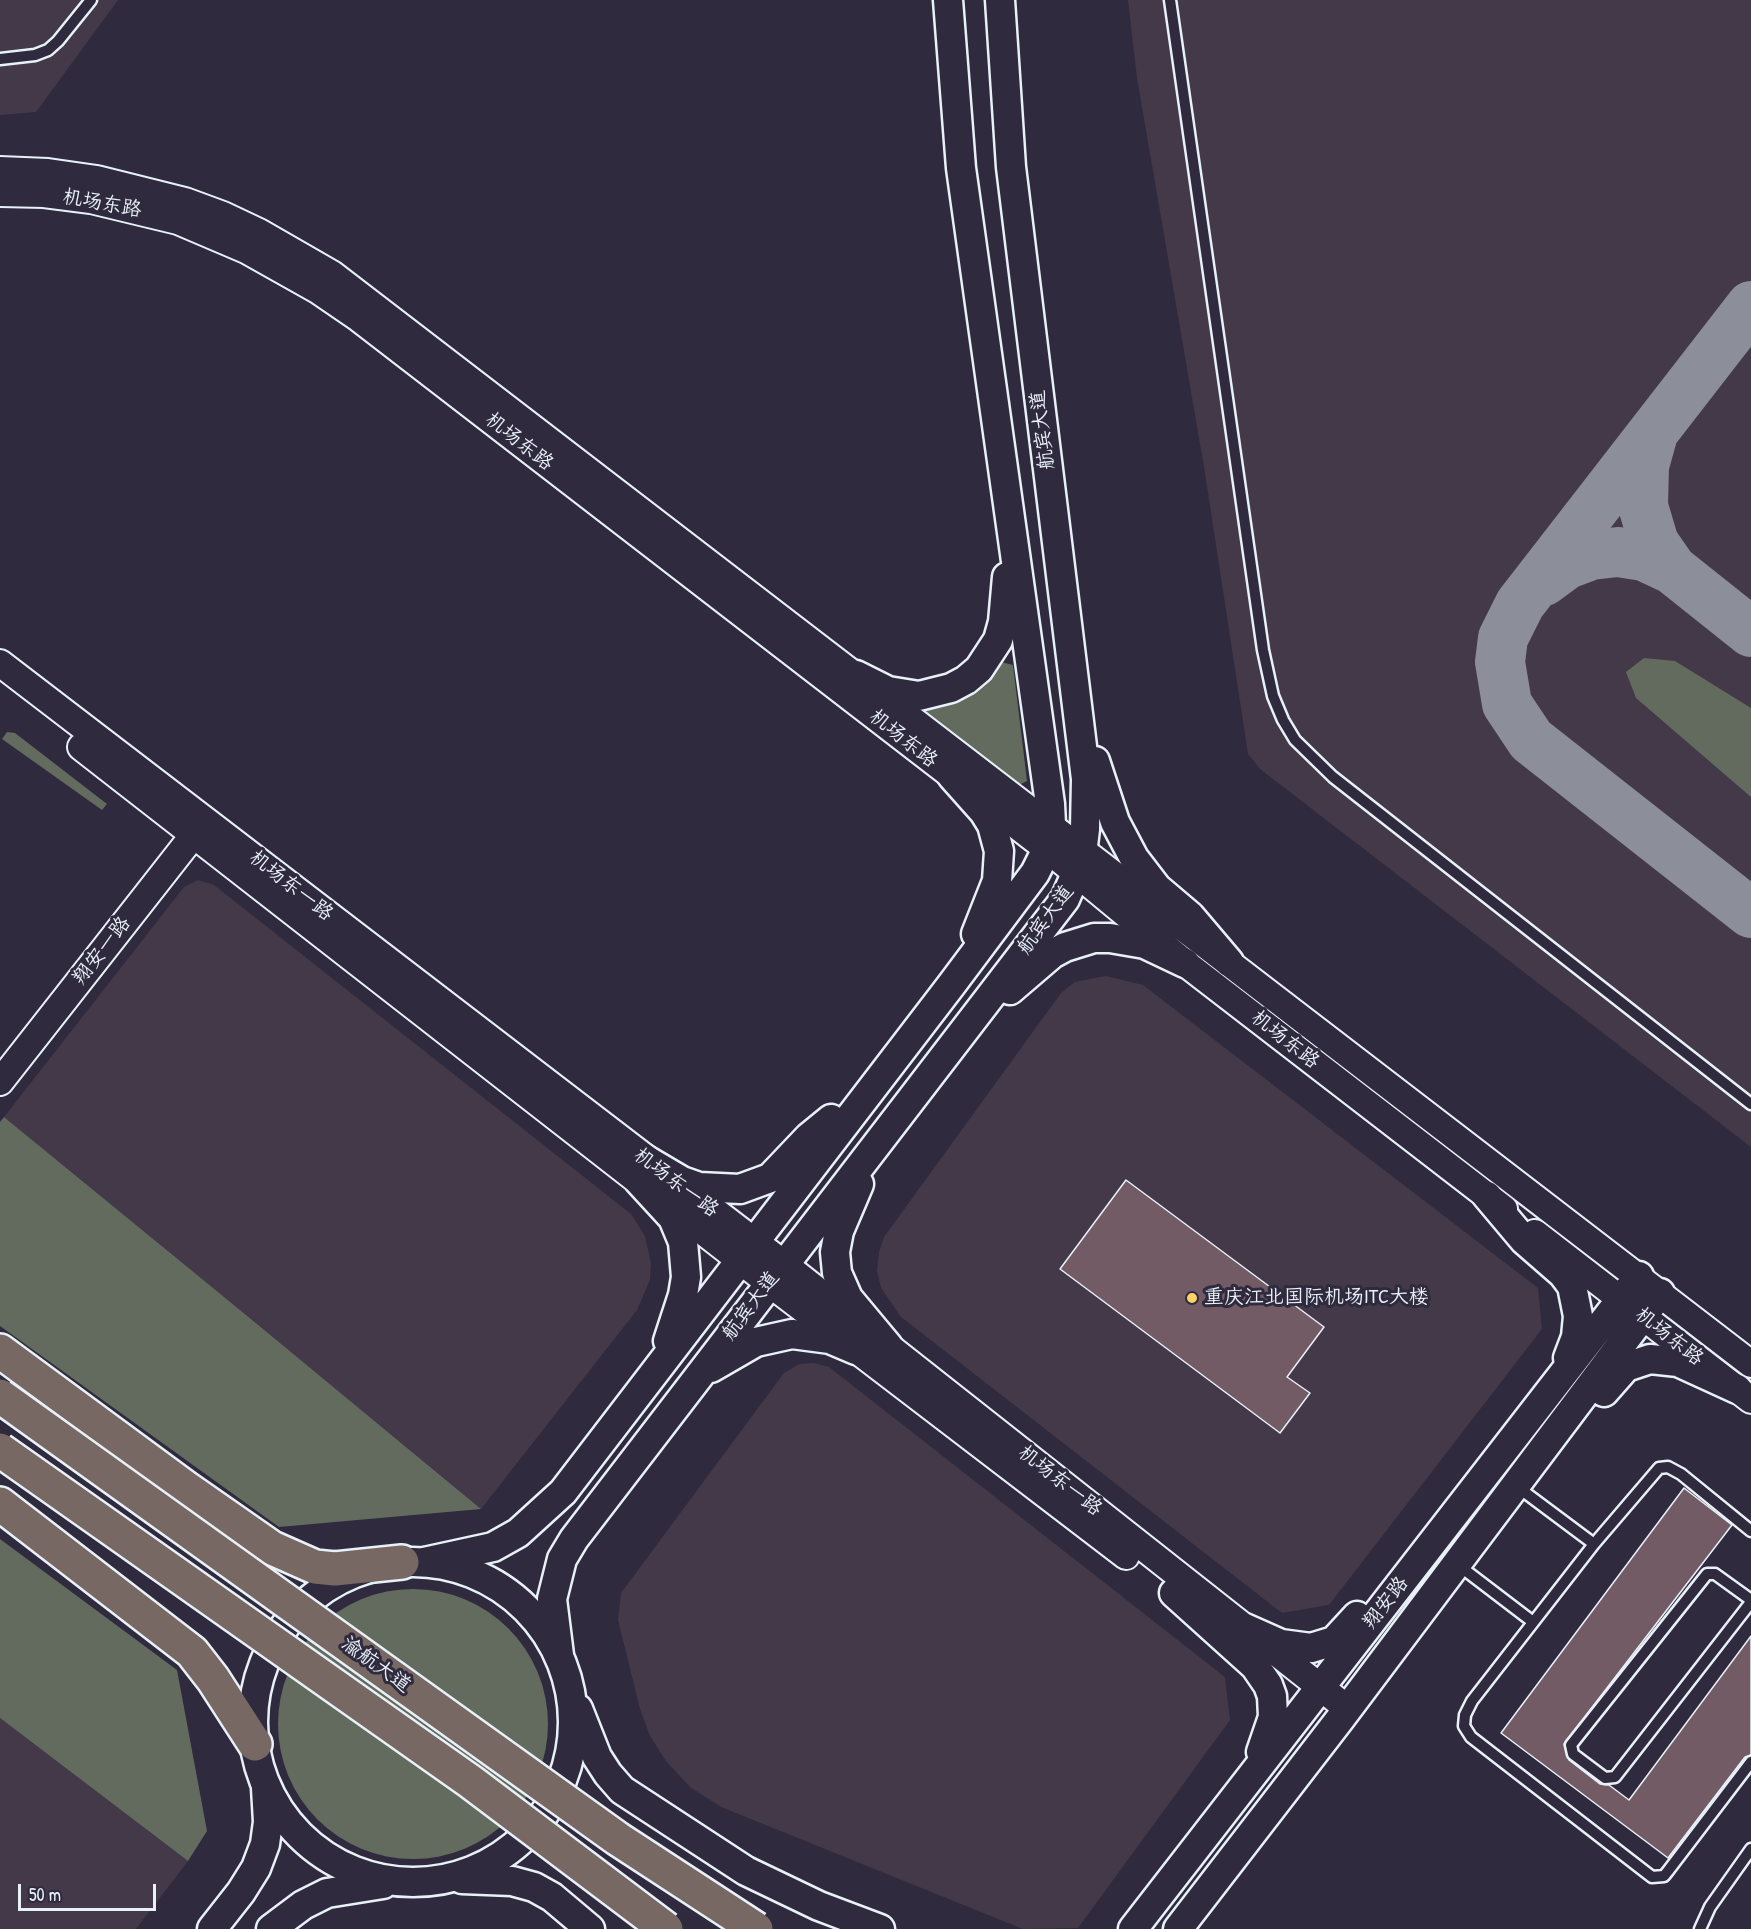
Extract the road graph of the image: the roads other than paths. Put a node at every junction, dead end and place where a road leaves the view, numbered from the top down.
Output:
1 (91, 0) edge
2 (948, 0) edge
3 (1000, 0) edge
4 (1170, 0) edge
5 (0, 59) edge
6 (0, 170) edge
7 (0, 193) edge
8 (1010, 515) junction
9 (0, 663) edge
10 (856, 675) junction
11 (0, 684) edge
12 (1076, 702) junction
13 (951, 776) junction
14 (199, 827) junction
15 (1049, 837) junction
16 (1081, 862) junction
17 (974, 955) junction
18 (1229, 962) junction
19 (1185, 963) junction
20 (952, 984) junction
21 (958, 1035) junction
22 (876, 1081) junction
23 (0, 1082) edge
24 (1751, 1104) edge
25 (884, 1132) junction
26 (641, 1169) junction
27 (1486, 1196) junction
28 (746, 1250) junction
29 (776, 1273) junction
30 (1649, 1285) junction
31 (1632, 1308) junction
32 (888, 1346) junction
33 (856, 1350) junction
34 (0, 1351) edge
35 (661, 1361) junction
36 (1751, 1364) edge
37 (699, 1375) junction
38 (1554, 1385) junction
39 (1744, 1395) edge
40 (0, 1396) edge
41 (0, 1450) edge
42 (1522, 1476) junction
43 (0, 1504) edge
44 (1751, 1531) edge
45 (1594, 1544) junction
46 (1424, 1553) junction
47 (413, 1562) junction
48 (1456, 1564) junction
49 (1174, 1593) junction
50 (1751, 1601) edge
51 (1533, 1622) junction
52 (1245, 1628) junction
53 (562, 1665) junction
54 (1316, 1693) junction
55 (1344, 1714) junction
56 (255, 1744) junction
57 (1751, 1762) edge
58 (1248, 1780) junction
59 (266, 1786) junction
60 (1751, 1849) edge
61 (445, 1879) junction
62 (402, 1882) junction
63 (1203, 1898) junction
64 (213, 1929) edge
65 (271, 1929) edge
66 (590, 1929) edge
67 (666, 1929) edge
68 (756, 1929) edge
69 (880, 1929) edge
70 (1133, 1929) edge
71 (1178, 1929) edge
72 (1188, 1929) edge
73 (1700, 1929) edge

1 - 5 lane
2 - 8 main road
3 - 12 main road, 航宾大道
4 - 24 lane
6 - 10 street, 机场东路
7 - 13 street, 机场东路
8 - 10 main road
8 - 15 main road
9 - 14 street, 机场东一路
10 - 15 street, 机场东路
11 - 14 street, 机场东一路
12 - 16 main road, 航宾大道
12 - 18 main road
13 - 15 street, 机场东路
13 - 20 main road
14 - 23 street, 翔安一路
14 - 26 street, 机场东一路
15 - 16 street, 机场东路
15 - 17 main road, 航宾大道
16 - 18 street, 机场东路
16 - 19 street, 机场东路
16 - 21 main road, 航宾大道
17 - 20 main road, 航宾大道
17 - 21 main road
18 - 30 street, 机场东路
19 - 21 main road
19 - 27 street, 机场东路
20 - 22 main road, 航宾大道
21 - 25 main road, 航宾大道
22 - 26 main road
22 - 28 main road, 航宾大道
25 - 29 main road, 航宾大道
25 - 32 main road
26 - 28 street, 机场东一路
26 - 35 main road
27 - 31 street, 机场东路
27 - 38 main road
28 - 29 street, 机场东一路
28 - 35 main road, 航宾大道
29 - 32 street, 机场东一路
29 - 33 street, 机场东一路
29 - 37 main road, 航宾大道
30 - 31 main road, 翔安路
30 - 36 street, 机场东路
31 - 38 main road, 翔安路
31 - 39 street, 机场东路
31 - 42 main road, 翔安路
32 - 52 street, 机场东一路
33 - 37 main road
33 - 49 street, 机场东一路
34 - 47 highway
35 - 47 main road, 航宾大道
37 - 53 main road, 航宾大道
38 - 46 main road, 翔安路
39 - 42 main road
40 - 68 highway, 渝航大道, bridge
41 - 67 highway, 渝航大道, bridge
42 - 45 lane
42 - 48 main road, 翔安路
43 - 56 highway
44 - 45 lane
45 - 51 lane
46 - 52 main road
46 - 54 main road, 翔安路
47 - 53 main road
47 - 56 main road, 航宾大道
48 - 51 lane
48 - 55 main road, 翔安路
49 - 54 street, 机场东一路
49 - 58 main road
50 - 50 lane
51 - 57 lane
52 - 54 street, 机场东一路
53 - 61 main road
53 - 69 main road
54 - 55 street, 机场东一路
54 - 58 main road, 翔安路
55 - 63 main road, 翔安路
56 - 59 main road, 航宾大道
58 - 70 main road, 翔安路
59 - 62 main road
59 - 64 main road
60 - 73 lane
61 - 62 main road
61 - 66 main road
62 - 65 main road
63 - 71 main road, 翔安路
63 - 72 main road

